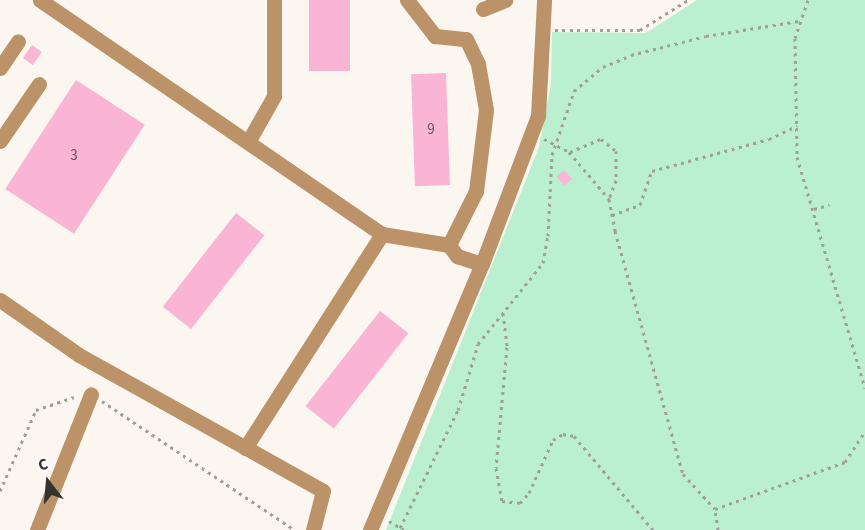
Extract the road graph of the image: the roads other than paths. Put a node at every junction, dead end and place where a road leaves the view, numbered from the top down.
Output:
1 (40, 0) edge
2 (274, 0) edge
3 (407, 0) edge
4 (505, 0) edge
5 (543, 0) edge
6 (483, 9) dead end
7 (18, 41) dead end
8 (0, 68) edge
9 (39, 84) dead end
10 (0, 141) edge
11 (248, 142) junction
12 (382, 234) junction
13 (449, 245) junction
14 (482, 264) junction
15 (0, 300) edge
16 (91, 394) road end
17 (245, 448) junction
18 (37, 530) edge
19 (313, 530) edge
20 (370, 530) edge

1 - 11 street
2 - 11 street
3 - 13 street
4 - 6 street
5 - 14 street
7 - 8 street
9 - 10 street
11 - 12 street
12 - 13 street
12 - 17 street
13 - 14 street
14 - 20 street
15 - 17 street
16 - 18 street
17 - 19 street

